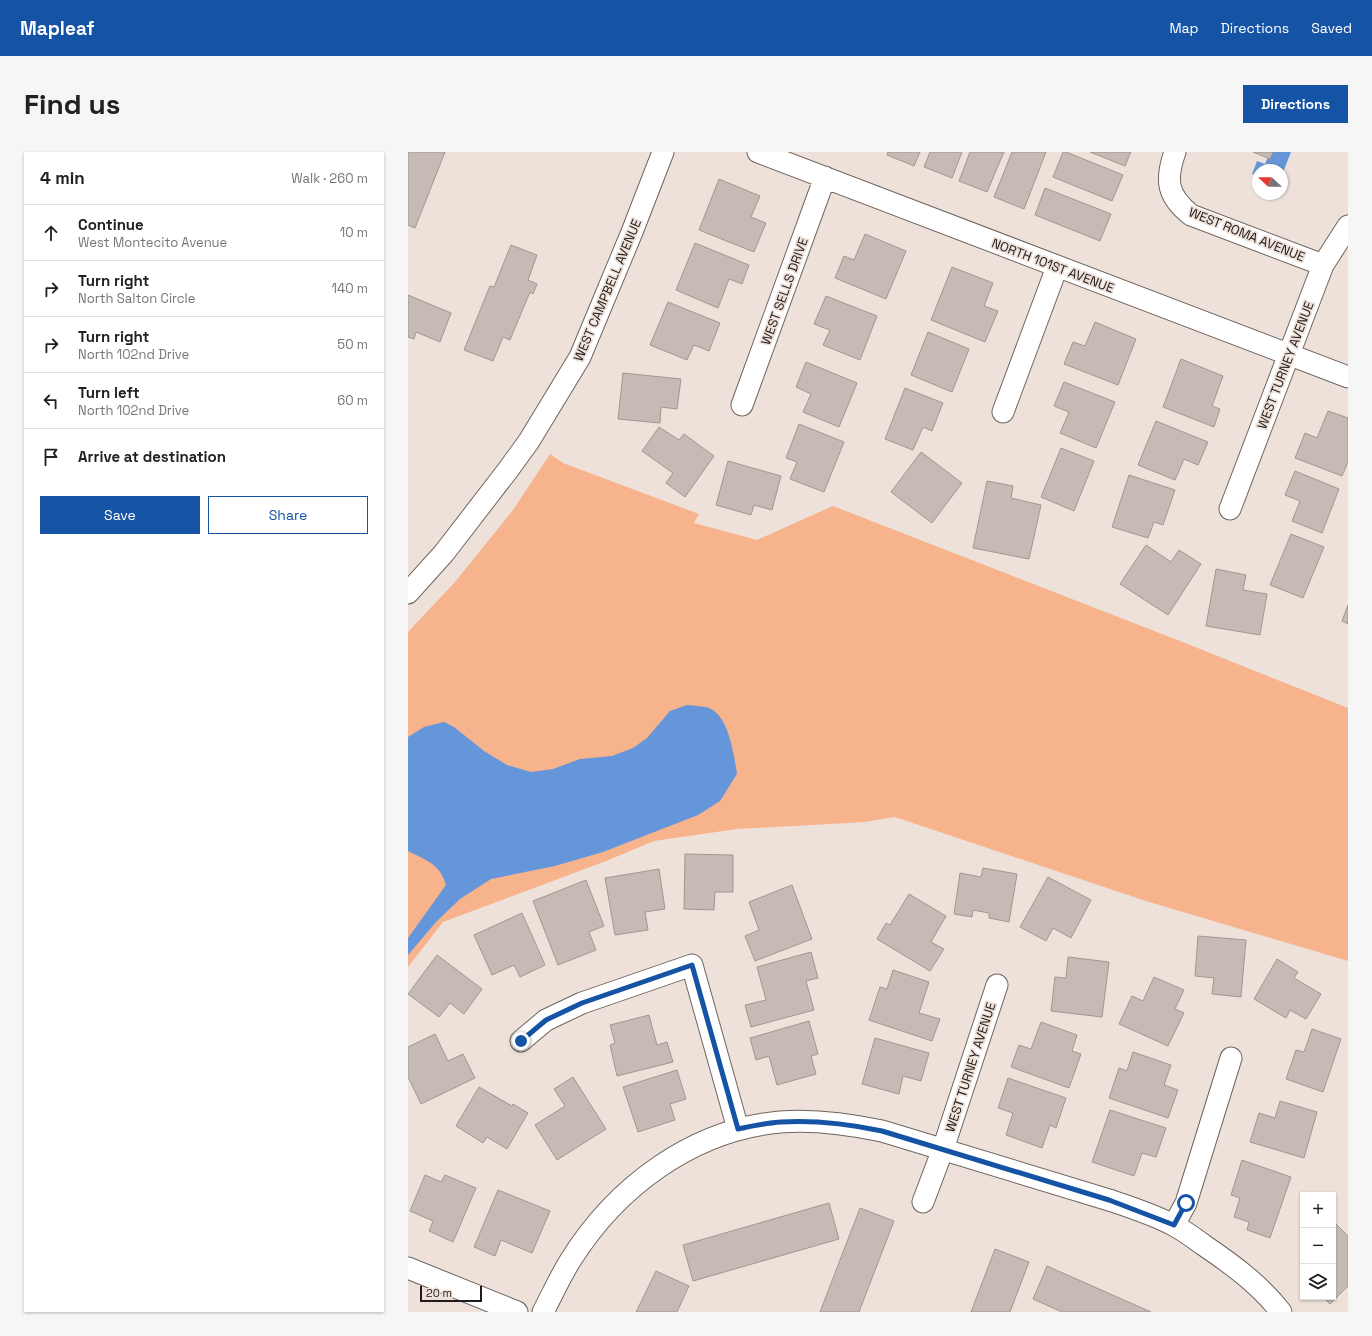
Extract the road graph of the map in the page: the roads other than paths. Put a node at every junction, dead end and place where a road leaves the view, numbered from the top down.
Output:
1 (663, 152) edge
2 (758, 152) edge
3 (1175, 152) edge
4 (825, 177) junction
5 (1348, 226) edge
6 (1323, 265) junction
7 (1057, 267) junction
8 (1289, 355) junction
9 (1348, 378) edge
10 (742, 405) dead end
11 (1002, 412) dead end
12 (1230, 509) dead end
13 (408, 593) edge
14 (997, 985) dead end
15 (521, 1041) dead end
16 (1231, 1058) dead end
17 (738, 1129) junction
18 (942, 1148) junction
19 (923, 1202) dead end
20 (1174, 1225) junction
21 (408, 1268) edge
22 (517, 1312) edge
23 (543, 1312) edge
24 (1281, 1312) edge

1 - 13 street, WEST CAMPBELL AVENUE
2 - 4 street, NORTH 101ST AVENUE
3 - 6 street, WEST ROMA AVENUE
4 - 7 street, NORTH 101ST AVENUE
4 - 10 street, WEST SELLS DRIVE
5 - 6 street, WEST TURNEY AVENUE
6 - 8 street, WEST TURNEY AVENUE
7 - 8 street, NORTH 101ST AVENUE
7 - 11 street
8 - 9 street, NORTH 101ST AVENUE
8 - 12 street, WEST TURNEY AVENUE
14 - 18 street, WEST TURNEY AVENUE
15 - 17 street
16 - 20 street
17 - 18 street
17 - 23 street
18 - 19 street, WEST TURNEY AVENUE
18 - 20 street
20 - 24 street
21 - 22 street

